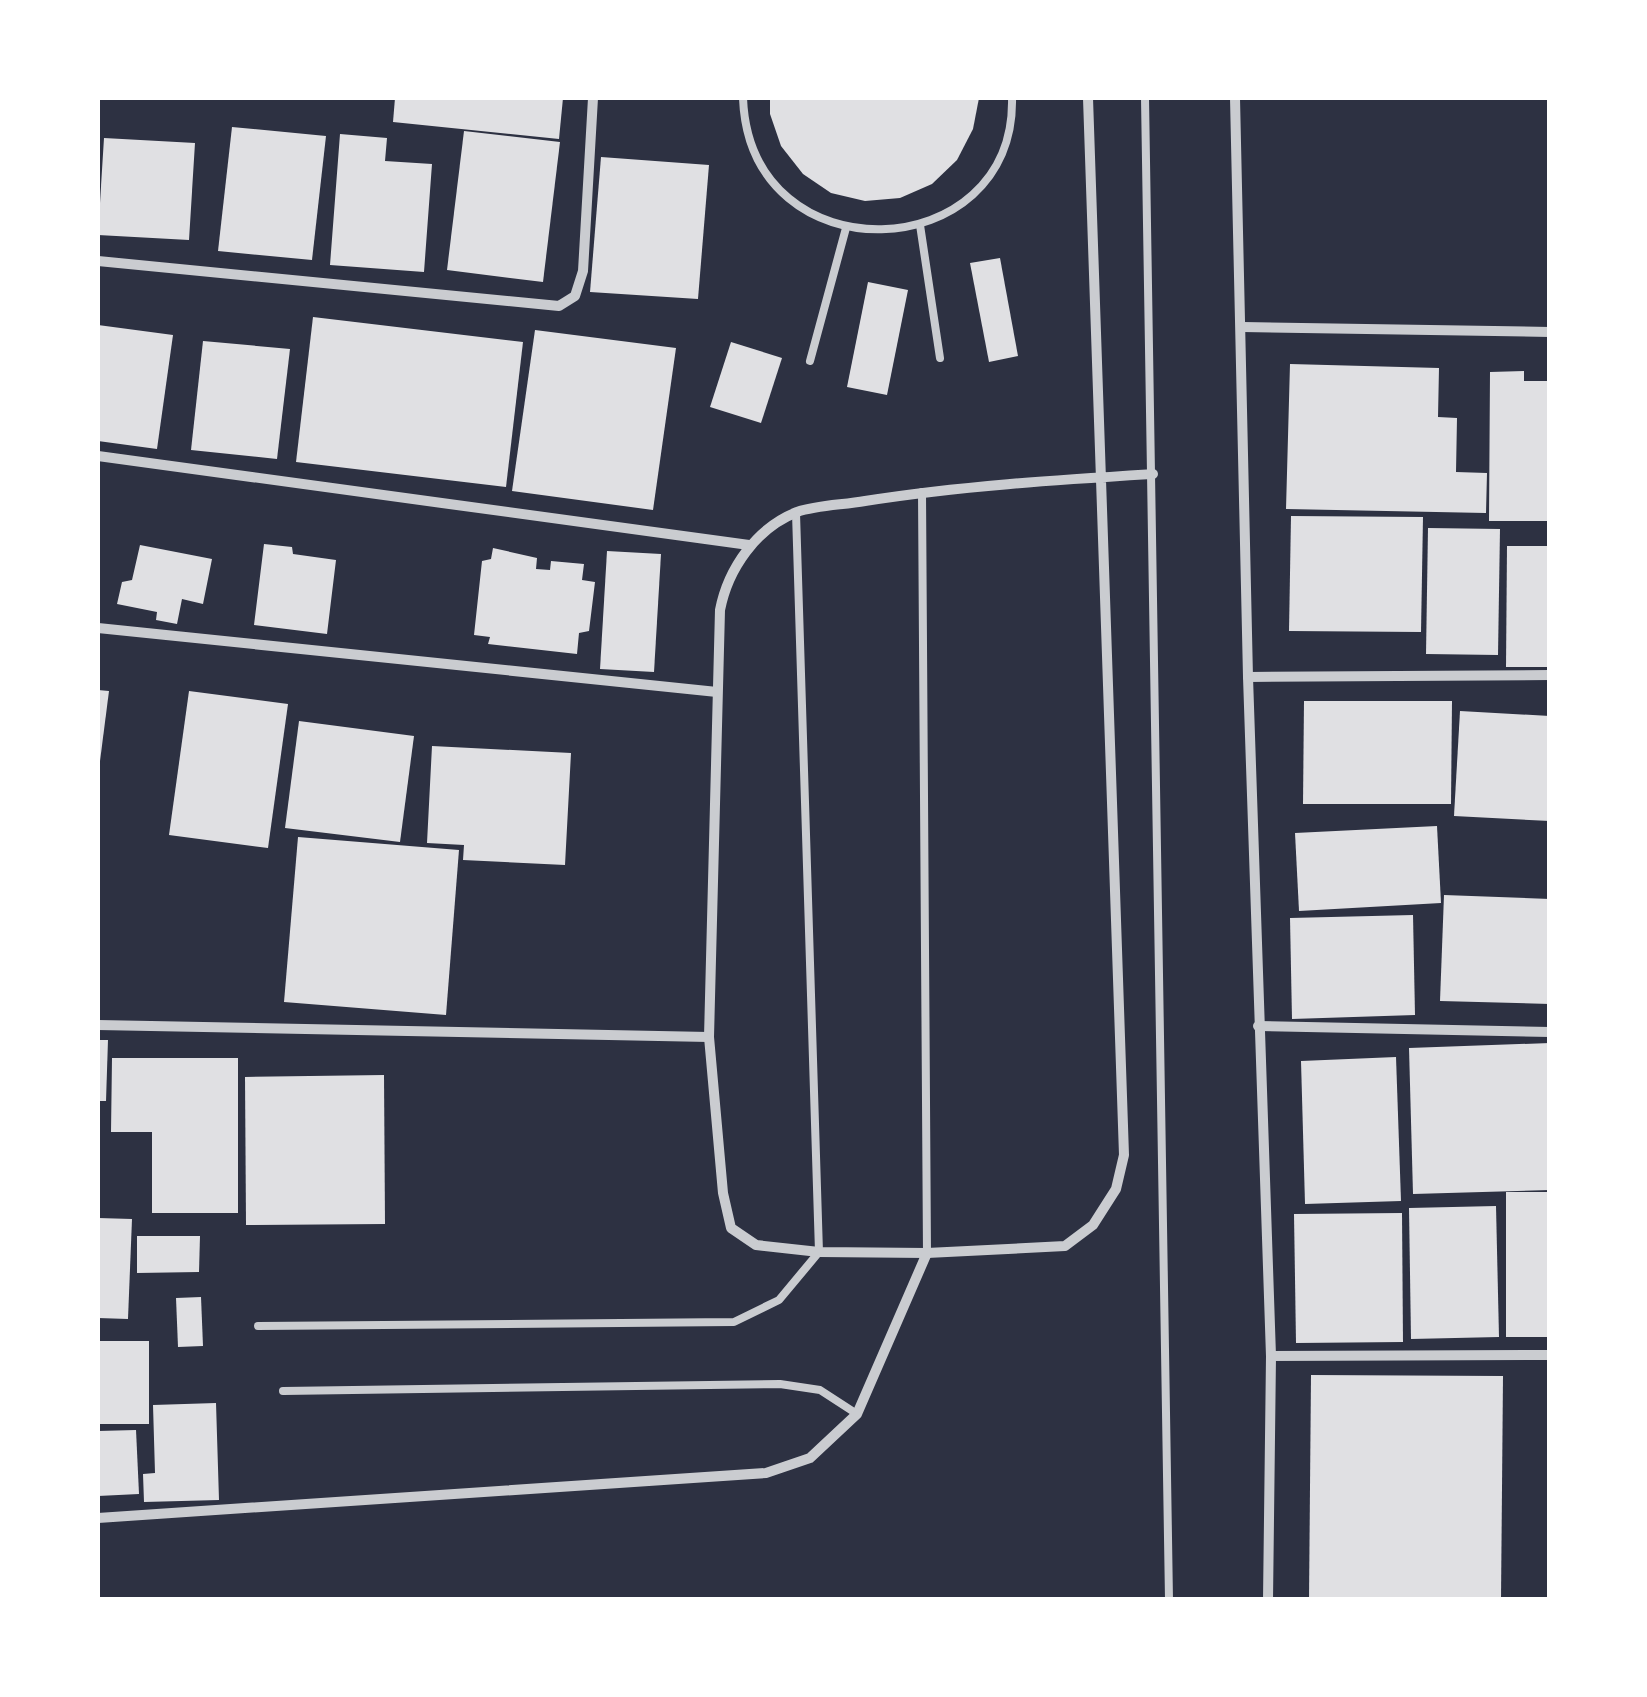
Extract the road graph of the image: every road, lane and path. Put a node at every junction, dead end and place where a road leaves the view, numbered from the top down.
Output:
1 (592, 98) edge
2 (743, 98) edge
3 (1012, 98) edge
4 (1088, 98) edge
5 (1145, 98) edge
6 (1235, 98) edge
7 (920, 225) junction
8 (846, 228) junction
9 (98, 261) edge
10 (1243, 327) junction
11 (1550, 332) edge
12 (940, 358) dead end
13 (810, 360) dead end
14 (98, 456) edge
15 (1153, 474) junction
16 (1098, 477) junction
17 (922, 492) junction
18 (796, 512) junction
19 (750, 545) junction
20 (98, 628) edge
21 (1550, 675) edge
22 (1248, 677) junction
23 (718, 692) junction
24 (98, 1025) edge
25 (1258, 1026) junction
26 (1550, 1032) edge
27 (709, 1037) junction
28 (819, 1252) junction
29 (927, 1254) junction
30 (258, 1326) dead end
31 (1550, 1355) edge
32 (1271, 1356) junction
33 (283, 1391) dead end
34 (857, 1414) junction
35 (98, 1518) edge
36 (1169, 1600) edge
37 (1268, 1600) edge

1 - 9 street
2 - 8 lane
3 - 7 lane
4 - 16 street
5 - 15 lane
6 - 10 street
7 - 8 lane
7 - 12 lane
8 - 13 lane
10 - 11 street
10 - 22 street
14 - 19 street
15 - 16 street
15 - 36 lane
16 - 17 street
16 - 29 street
17 - 18 street
17 - 29 lane
18 - 19 street
18 - 28 lane
19 - 23 street
20 - 23 street
21 - 22 street
22 - 25 street
23 - 27 street
24 - 27 street
25 - 26 street
25 - 32 street
27 - 28 street
28 - 29 street
28 - 30 lane
29 - 34 street
31 - 32 street
32 - 37 street
33 - 34 lane
34 - 35 street

